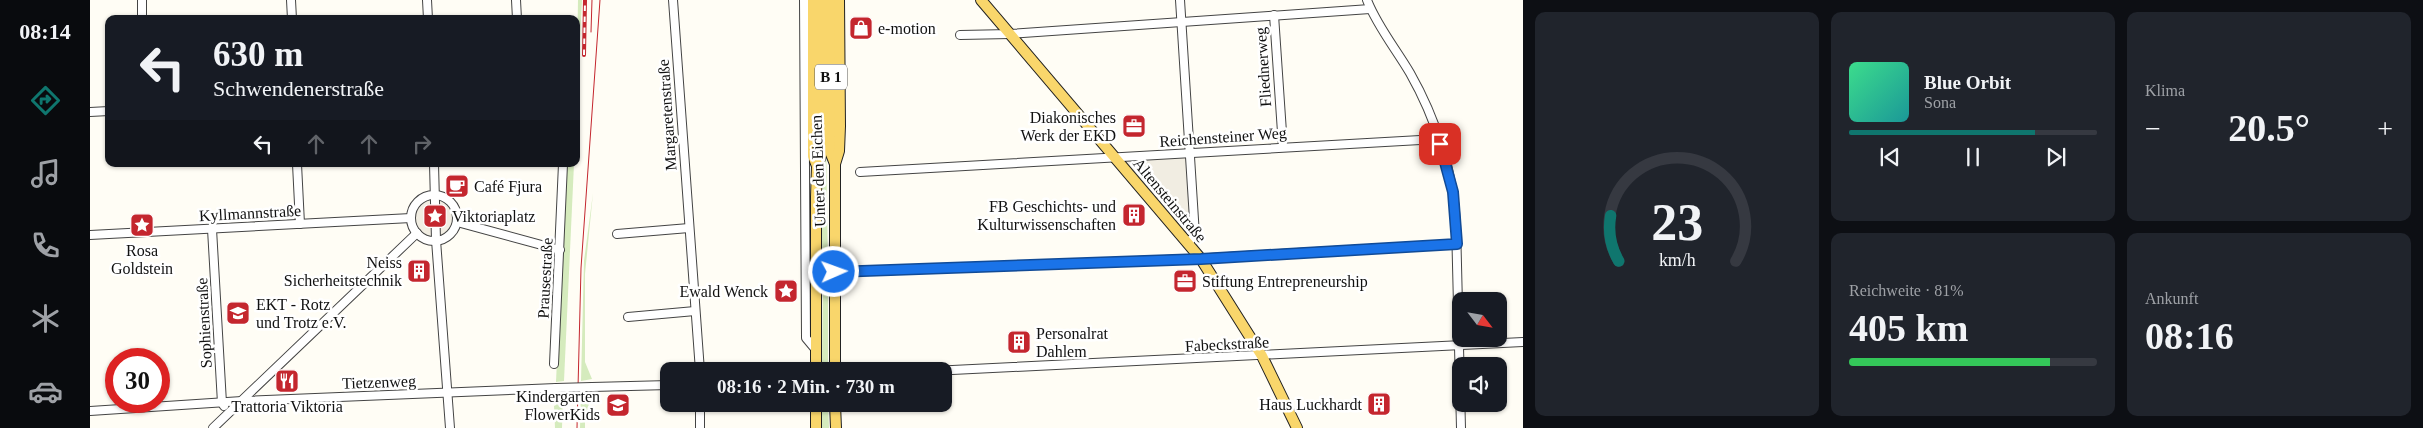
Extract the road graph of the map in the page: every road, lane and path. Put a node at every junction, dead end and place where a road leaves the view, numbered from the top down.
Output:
1 (142, 0) edge
2 (291, 0) edge
3 (427, 0) edge
4 (516, 0) edge
5 (673, 0) edge
6 (804, 0) edge
7 (813, 0) edge
8 (822, 0) edge
9 (831, 0) edge
10 (840, 0) edge
11 (981, 0) edge
12 (1180, 0) edge
13 (1366, 0) edge
14 (1370, 9) junction
15 (142, 15) edge
16 (292, 15) edge
17 (428, 15) edge
18 (517, 15) edge
19 (1274, 15) junction
20 (1182, 22) junction
21 (960, 34) dead end
22 (1010, 34) junction
23 (105, 111) edge
24 (90, 112) edge
25 (1438, 139) junction
26 (1283, 148) junction
27 (1189, 153) junction
28 (1115, 158) junction
29 (835, 164) junction
30 (817, 166) junction
31 (297, 167) edge
32 (434, 167) edge
33 (563, 167) edge
34 (860, 172) dead end
35 (435, 195) junction
36 (412, 218) junction
37 (457, 222) junction
38 (300, 224) junction
39 (690, 228) junction
40 (212, 229) junction
41 (417, 233) junction
42 (617, 234) dead end
43 (90, 235) edge
44 (436, 240) junction
45 (1188, 243) junction
46 (1457, 244) junction
47 (560, 250) junction
48 (1201, 259) junction
49 (834, 272) junction
50 (816, 273) junction
51 (1457, 292) edge
52 (695, 311) junction
53 (628, 317) dead end
54 (1523, 342) edge
55 (1508, 343) edge
56 (1452, 345) edge
57 (1458, 348) edge
58 (816, 350) junction
59 (1262, 356) junction
60 (699, 362) edge
61 (816, 362) edge
62 (835, 362) edge
63 (554, 364) dead end
64 (952, 370) edge
65 (660, 384) edge
66 (448, 392) junction
67 (242, 401) junction
68 (222, 403) junction
69 (90, 411) edge
70 (230, 412) junction
71 (700, 412) edge
72 (816, 412) edge
73 (835, 412) edge
74 (213, 428) edge
75 (450, 428) edge
76 (700, 428) edge
77 (816, 428) edge
78 (836, 428) edge
79 (1298, 428) edge
80 (1461, 428) edge

1 - 15 street
2 - 16 street
3 - 17 street
4 - 18 street
5 - 39 street, Margaretenstraße
6 - 58 street, Unter den Eichen
7 - 30 main road
8 - 30 main road, Unter den Eichen / B 1
9 - 29 main road, Unter den Eichen / B 1
10 - 29 main road
11 - 22 main road, Altensteinstraße
12 - 20 street
13 - 14 street
14 - 19 street
14 - 25 street
19 - 20 street
19 - 26 street, Fliednerweg
20 - 22 street
20 - 27 street
21 - 22 street
22 - 28 main road, Altensteinstraße
23 - 24 street
25 - 26 street, Reichensteiner Weg
25 - 46 street
26 - 27 street, Reichensteiner Weg
27 - 28 street, Reichensteiner Weg
27 - 45 street
28 - 34 street, Reichensteiner Weg
28 - 45 main road, Altensteinstraße
29 - 49 main road, Unter den Eichen / B 1
30 - 50 main road, Unter den Eichen / B 1
31 - 38 street
32 - 35 street
33 - 47 street, Prausestraße
35 - 36 street
35 - 37 street
35 - 44 street
36 - 38 street, Kyllmannstraße
36 - 41 street
37 - 44 street
37 - 47 street
38 - 40 street, Kyllmannstraße
39 - 42 street
39 - 52 street, Margaretenstraße
40 - 43 street, Kyllmannstraße
40 - 68 street, Sophienstraße
41 - 44 street
41 - 67 street
44 - 66 street
45 - 48 main road, Altensteinstraße
46 - 48 street
46 - 51 street
47 - 63 street, Prausestraße
48 - 49 street
48 - 59 main road, Altensteinstraße
49 - 50 street
49 - 62 main road, Unter den Eichen / B 1
50 - 58 main road, Unter den Eichen / B 1
52 - 53 street
52 - 60 street, Margaretenstraße
54 - 55 street, Fabeckstraße
56 - 59 street, Fabeckstraße
57 - 80 street
58 - 61 main road, Unter den Eichen / B 1
59 - 64 street, Fabeckstraße
59 - 79 main road, Altensteinstraße
65 - 66 street, Tietzenweg, bridge
66 - 67 street, Tietzenweg
66 - 75 street
67 - 68 street, Tietzenweg
67 - 70 street
68 - 69 street, Tietzenweg
68 - 70 street
70 - 74 street
71 - 76 street
72 - 77 main road
73 - 78 main road

